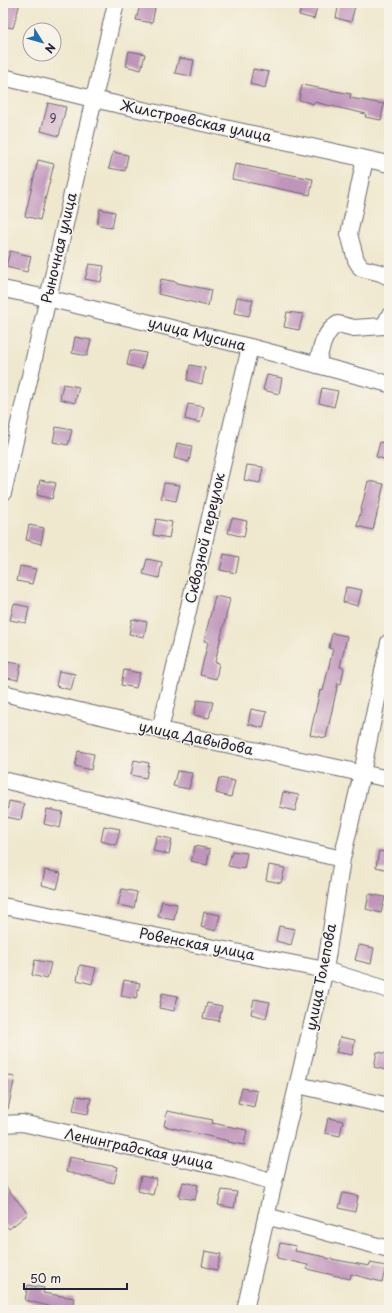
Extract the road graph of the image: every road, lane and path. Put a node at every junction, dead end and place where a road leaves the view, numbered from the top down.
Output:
1 (116, 3) edge
2 (3, 77) edge
3 (93, 99) junction
4 (365, 159) junction
5 (389, 164) edge
6 (389, 277) edge
7 (3, 289) edge
8 (47, 298) junction
9 (389, 316) edge
10 (250, 347) junction
11 (317, 365) junction
12 (389, 384) edge
13 (3, 492) edge
14 (389, 642) edge
15 (3, 693) edge
16 (160, 730) junction
17 (362, 773) junction
18 (389, 778) edge
19 (3, 780) edge
20 (342, 859) junction
21 (3, 906) edge
22 (325, 970) junction
23 (389, 990) edge
24 (298, 1085) junction
25 (389, 1106) edge
26 (22, 1123) junction
27 (3, 1124) edge
28 (3, 1131) edge
29 (274, 1182) junction
30 (266, 1216) junction
31 (389, 1249) edge
32 (245, 1310) edge

1 - 3 street, Рыночная улица
2 - 3 street, Жилстроевская улица
3 - 4 street, Жилстроевская улица
3 - 8 street, Рыночная улица
4 - 5 street, Жилстроевская улица
4 - 6 street
7 - 8 street, улица Мусина
8 - 10 street, улица Мусина
8 - 13 street, Рыночная улица
9 - 11 street
10 - 11 street, улица Мусина
10 - 16 street, Сквозной переулок
11 - 12 street, улица Мусина
14 - 17 street, улица Толепова
15 - 16 street, улица Давыдова
16 - 17 street, улица Давыдова
17 - 18 street, улица Давыдова
17 - 20 street, улица Толепова
19 - 20 street
20 - 22 street, улица Толепова
21 - 22 street, Ровенская улица
22 - 23 street, Ровенская улица
22 - 24 street, улица Толепова
24 - 25 street
24 - 29 street, улица Толепова
26 - 27 street, Ленинградская улица
26 - 28 street
26 - 29 street, Ленинградская улица
29 - 30 street, улица Толепова
30 - 31 street
30 - 32 street, улица Толепова

